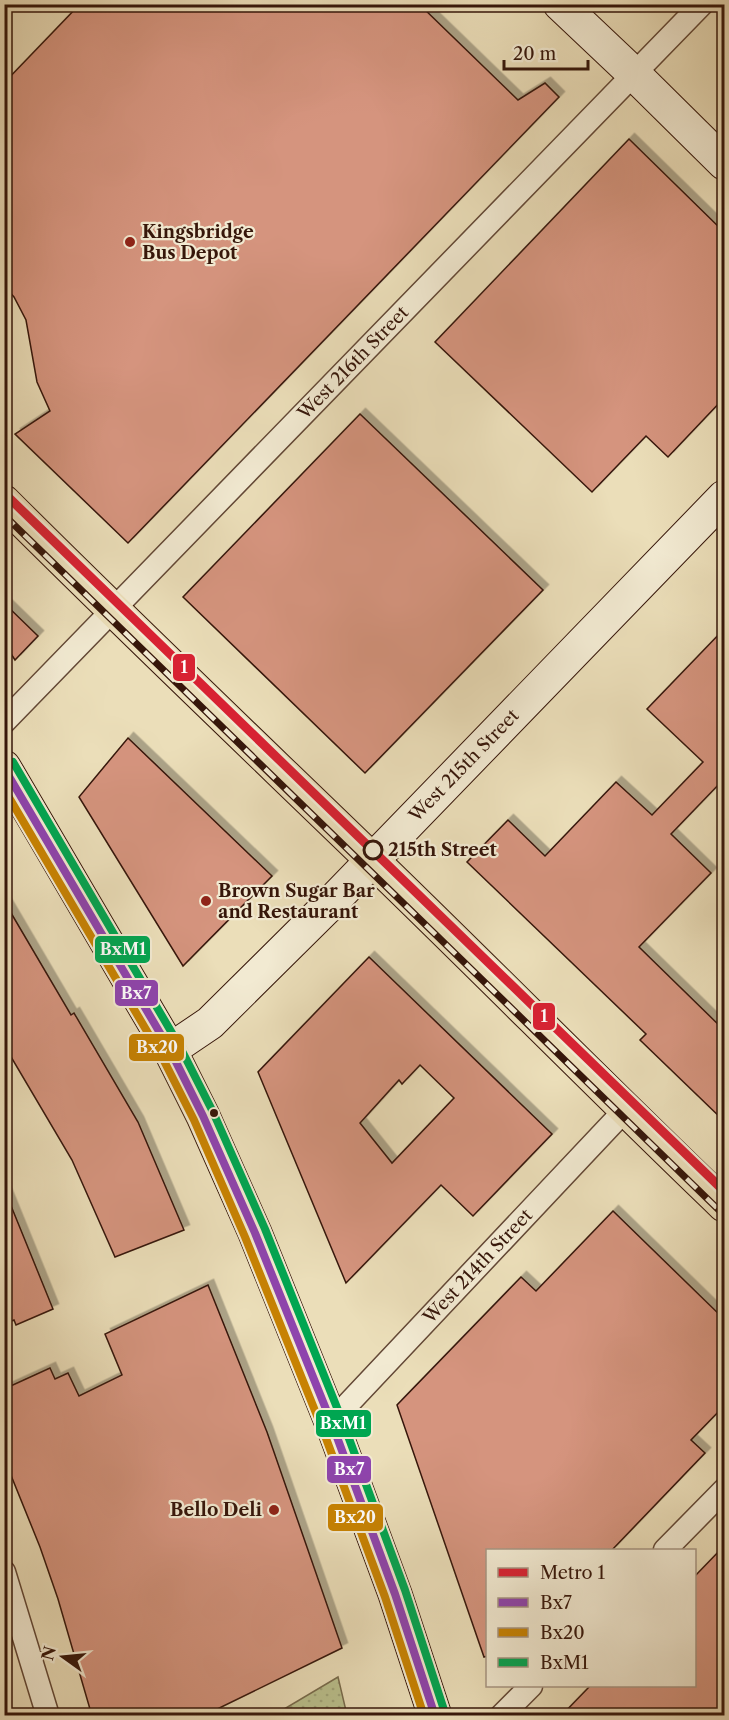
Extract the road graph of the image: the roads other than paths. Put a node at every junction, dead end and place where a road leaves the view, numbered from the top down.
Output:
1 (560, 4) edge
2 (702, 4) edge
3 (634, 74) junction
4 (724, 164) edge
5 (724, 496) edge
6 (4, 502) edge
7 (113, 611) junction
8 (4, 722) edge
9 (4, 767) edge
10 (372, 860) junction
11 (170, 1050) junction
12 (625, 1110) junction
13 (724, 1205) edge
14 (331, 1422) junction
15 (724, 1490) edge
16 (667, 1549) edge
17 (4, 1572) edge
18 (530, 1687) edge
19 (48, 1716) edge
20 (435, 1716) edge
21 (501, 1716) edge

1 - 3 street
2 - 3 street, West 216th Street
3 - 4 street
3 - 7 street, West 216th Street
5 - 10 street, West 215th Street
6 - 7 main road
7 - 8 street, West 216th Street
7 - 10 main road
9 - 11 main road
10 - 11 street, West 215th Street
10 - 12 main road
11 - 14 main road
12 - 13 main road
12 - 14 street, West 214th Street
14 - 20 main road
15 - 16 street
17 - 19 street
18 - 21 street

